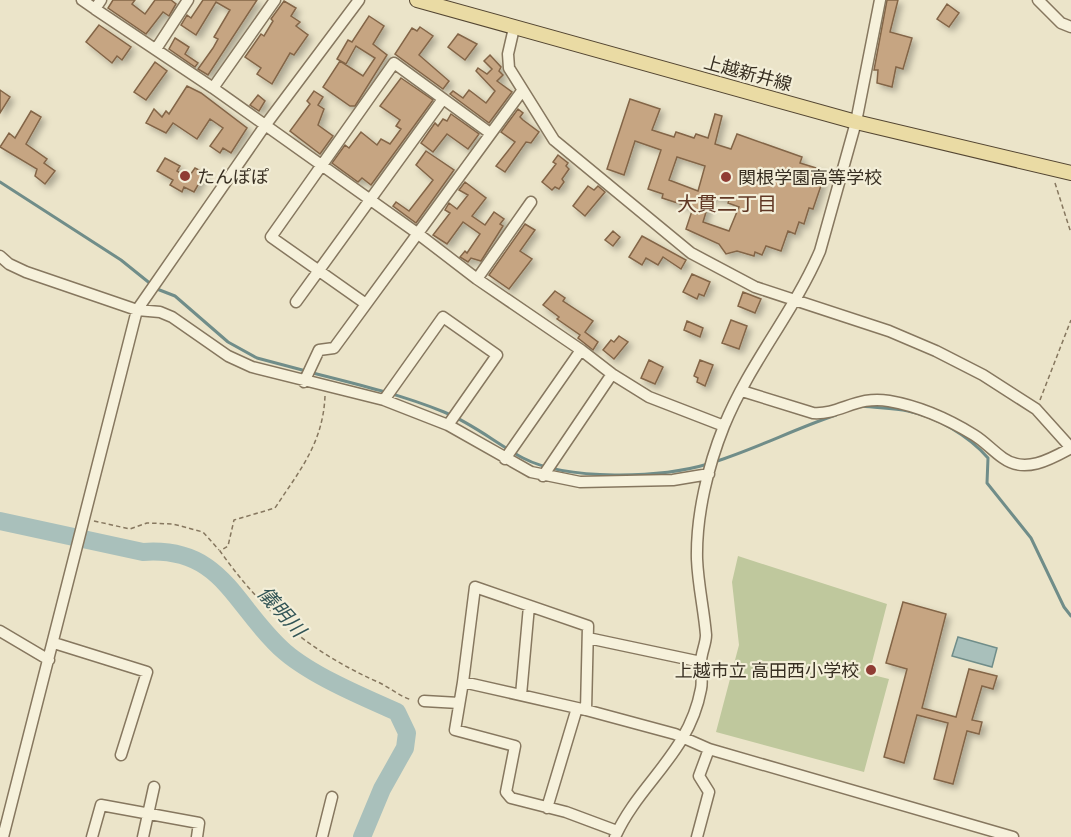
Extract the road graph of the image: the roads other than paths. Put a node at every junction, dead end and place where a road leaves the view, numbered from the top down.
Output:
1 (82, 0) edge
2 (188, 0) edge
3 (275, 0) edge
4 (359, 0) edge
5 (417, 0) edge
6 (880, 0) edge
7 (1038, 0) edge
8 (98, 5) edge
9 (1071, 27) edge
10 (514, 28) junction
11 (156, 49) junction
12 (213, 88) junction
13 (522, 91) junction
14 (442, 99) junction
15 (856, 122) junction
16 (264, 127) junction
17 (490, 133) junction
18 (322, 166) junction
19 (1071, 173) edge
20 (370, 201) junction
21 (531, 202) dead end
22 (417, 233) junction
23 (0, 256) edge
24 (317, 271) junction
25 (477, 279) junction
26 (793, 300) junction
27 (296, 302) dead end
28 (366, 303) junction
29 (137, 310) junction
30 (581, 350) junction
31 (612, 375) junction
32 (304, 382) junction
33 (742, 391) junction
34 (384, 400) junction
35 (448, 425) junction
36 (724, 426) junction
37 (1071, 448) edge
38 (505, 459) junction
39 (709, 474) junction
40 (543, 476) junction
41 (529, 606) junction
42 (0, 631) edge
43 (588, 638) junction
44 (54, 643) junction
45 (49, 660) junction
46 (701, 662) junction
47 (463, 682) junction
48 (522, 695) junction
49 (424, 701) road end
50 (459, 703) junction
51 (582, 709) junction
52 (683, 739) junction
53 (709, 749) junction
54 (121, 754) dead end
55 (154, 787) dead end
56 (332, 796) dead end
57 (547, 808) junction
58 (146, 814) junction
59 (616, 834) edge
60 (3, 837) edge
61 (92, 837) edge
62 (143, 837) edge
63 (197, 837) edge
64 (322, 837) edge
65 (697, 837) edge
66 (1013, 837) edge

1 - 8 street
2 - 11 street
3 - 12 street
4 - 16 street
5 - 10 main road, 上越新井線
6 - 15 street
7 - 9 street
8 - 11 street
10 - 13 street
10 - 15 main road, 上越新井線
11 - 12 street
12 - 16 street
13 - 17 street
13 - 26 street
14 - 17 street
14 - 18 street
14 - 20 street
15 - 19 main road, 上越新井線
15 - 26 street
16 - 18 street
16 - 29 street
17 - 22 street
18 - 20 street
18 - 24 street
20 - 22 street
20 - 24 street
21 - 25 street
22 - 25 street
22 - 28 street
23 - 29 street
24 - 27 street
24 - 28 street
25 - 30 street
26 - 33 street
26 - 37 street
28 - 32 street
29 - 32 street
29 - 44 street
30 - 31 street
30 - 38 street
31 - 36 street
31 - 40 street
32 - 34 street
33 - 36 street
33 - 37 street
34 - 35 street
34 - 35 street
35 - 38 street
36 - 39 street
38 - 40 street
39 - 40 street
39 - 46 street
41 - 43 street
41 - 47 street
41 - 48 street
42 - 45 street
43 - 46 street
43 - 51 street
44 - 45 street
44 - 54 street
45 - 60 street
46 - 52 street
47 - 48 street
47 - 50 street
48 - 51 street
49 - 50 street
50 - 57 street
51 - 52 street
51 - 57 street
52 - 53 street
52 - 59 street
53 - 65 street
53 - 66 street
55 - 58 street
56 - 64 street
57 - 59 street
58 - 61 street
58 - 62 street
58 - 63 street

